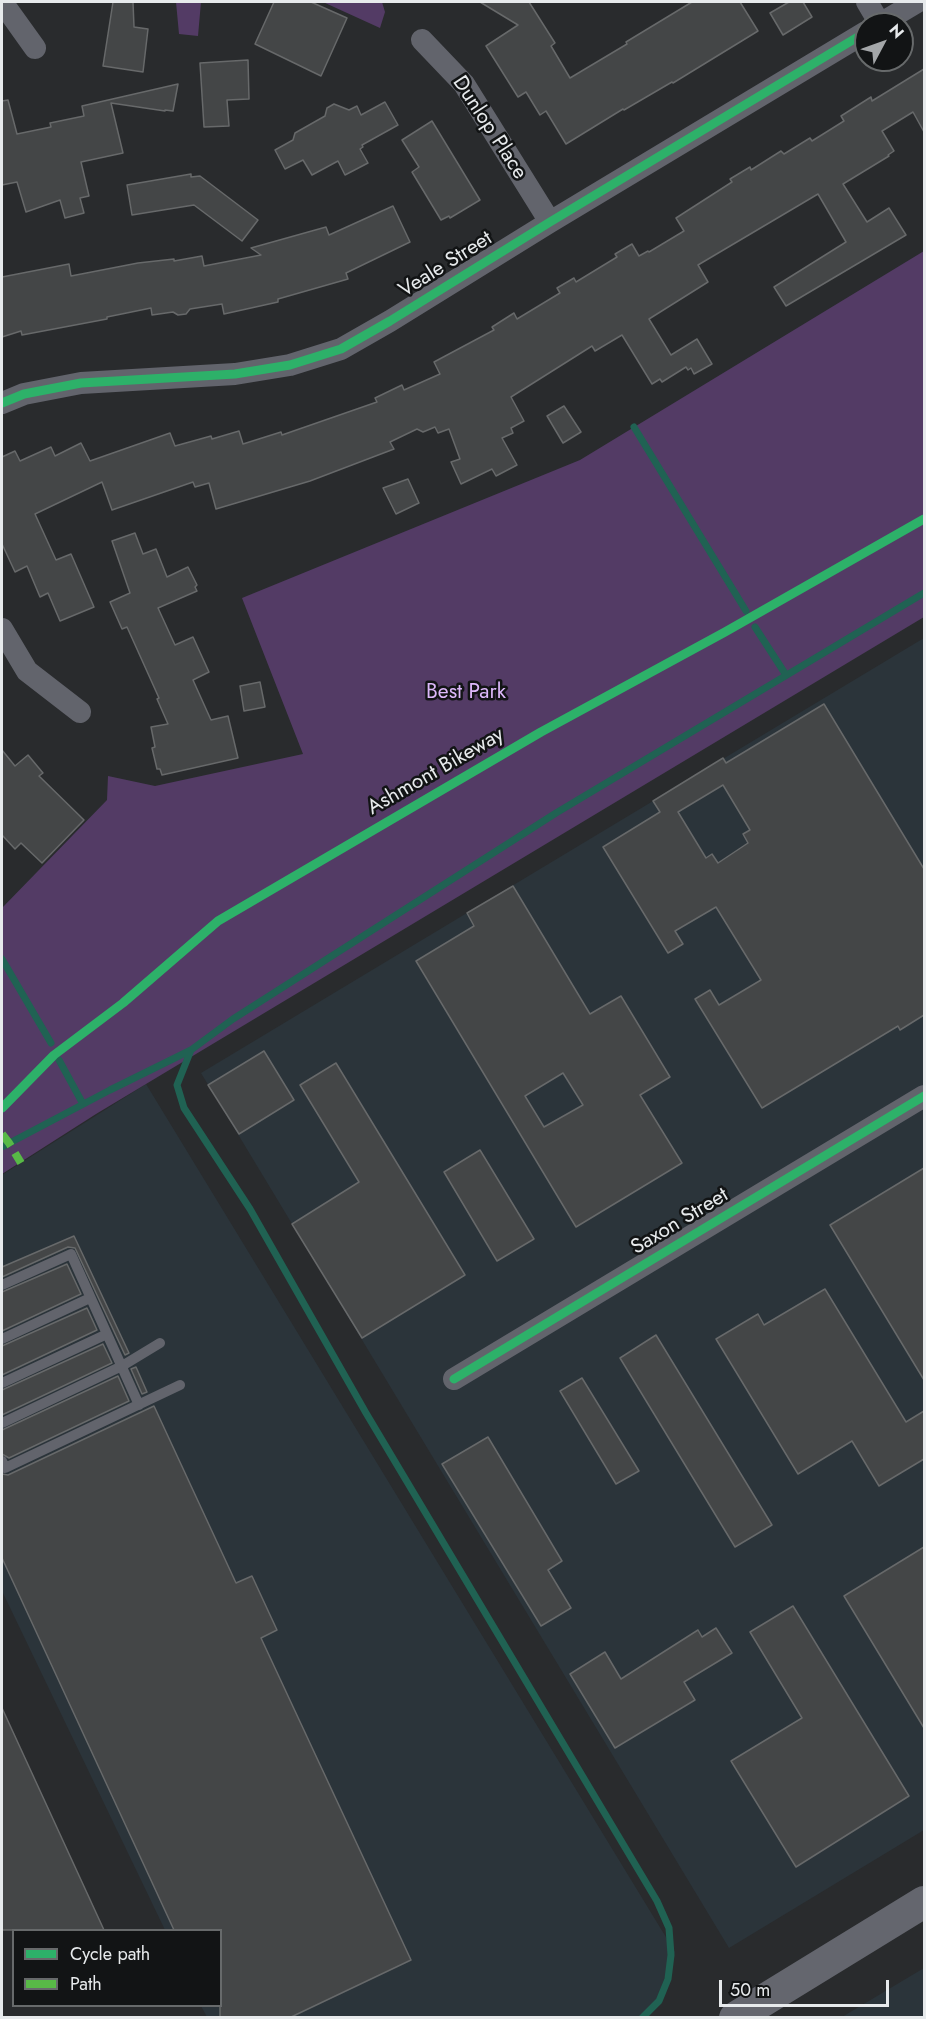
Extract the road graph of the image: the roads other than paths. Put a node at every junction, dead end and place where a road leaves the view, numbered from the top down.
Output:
1 (2, 2) edge
2 (917, 2) edge
3 (900, 12) edge
4 (854, 39) edge
5 (422, 40) dead end
6 (35, 48) dead end
7 (550, 222) junction
8 (2, 403) edge
9 (2, 629) edge
10 (80, 712) dead end
11 (924, 1096) edge
12 (2, 1285) edge
13 (90, 1298) junction
14 (107, 1334) junction
15 (2, 1339) edge
16 (160, 1343) dead end
17 (122, 1366) junction
18 (454, 1379) dead end
19 (2, 1383) edge
20 (180, 1385) dead end
21 (139, 1405) junction
22 (2, 1424) edge
23 (2, 1461) edge
24 (924, 1902) edge
25 (735, 2018) edge

1 - 6 street
2 - 3 street
4 - 7 street, Veale Street
5 - 7 street, Dunlop Place
7 - 8 street, Veale Street
9 - 10 street
11 - 18 street, Saxon Street
12 - 13 lane
13 - 14 lane
13 - 15 lane
14 - 17 lane
14 - 19 lane
16 - 17 lane
17 - 21 lane
17 - 22 lane
20 - 21 lane
21 - 23 lane
24 - 25 main road

